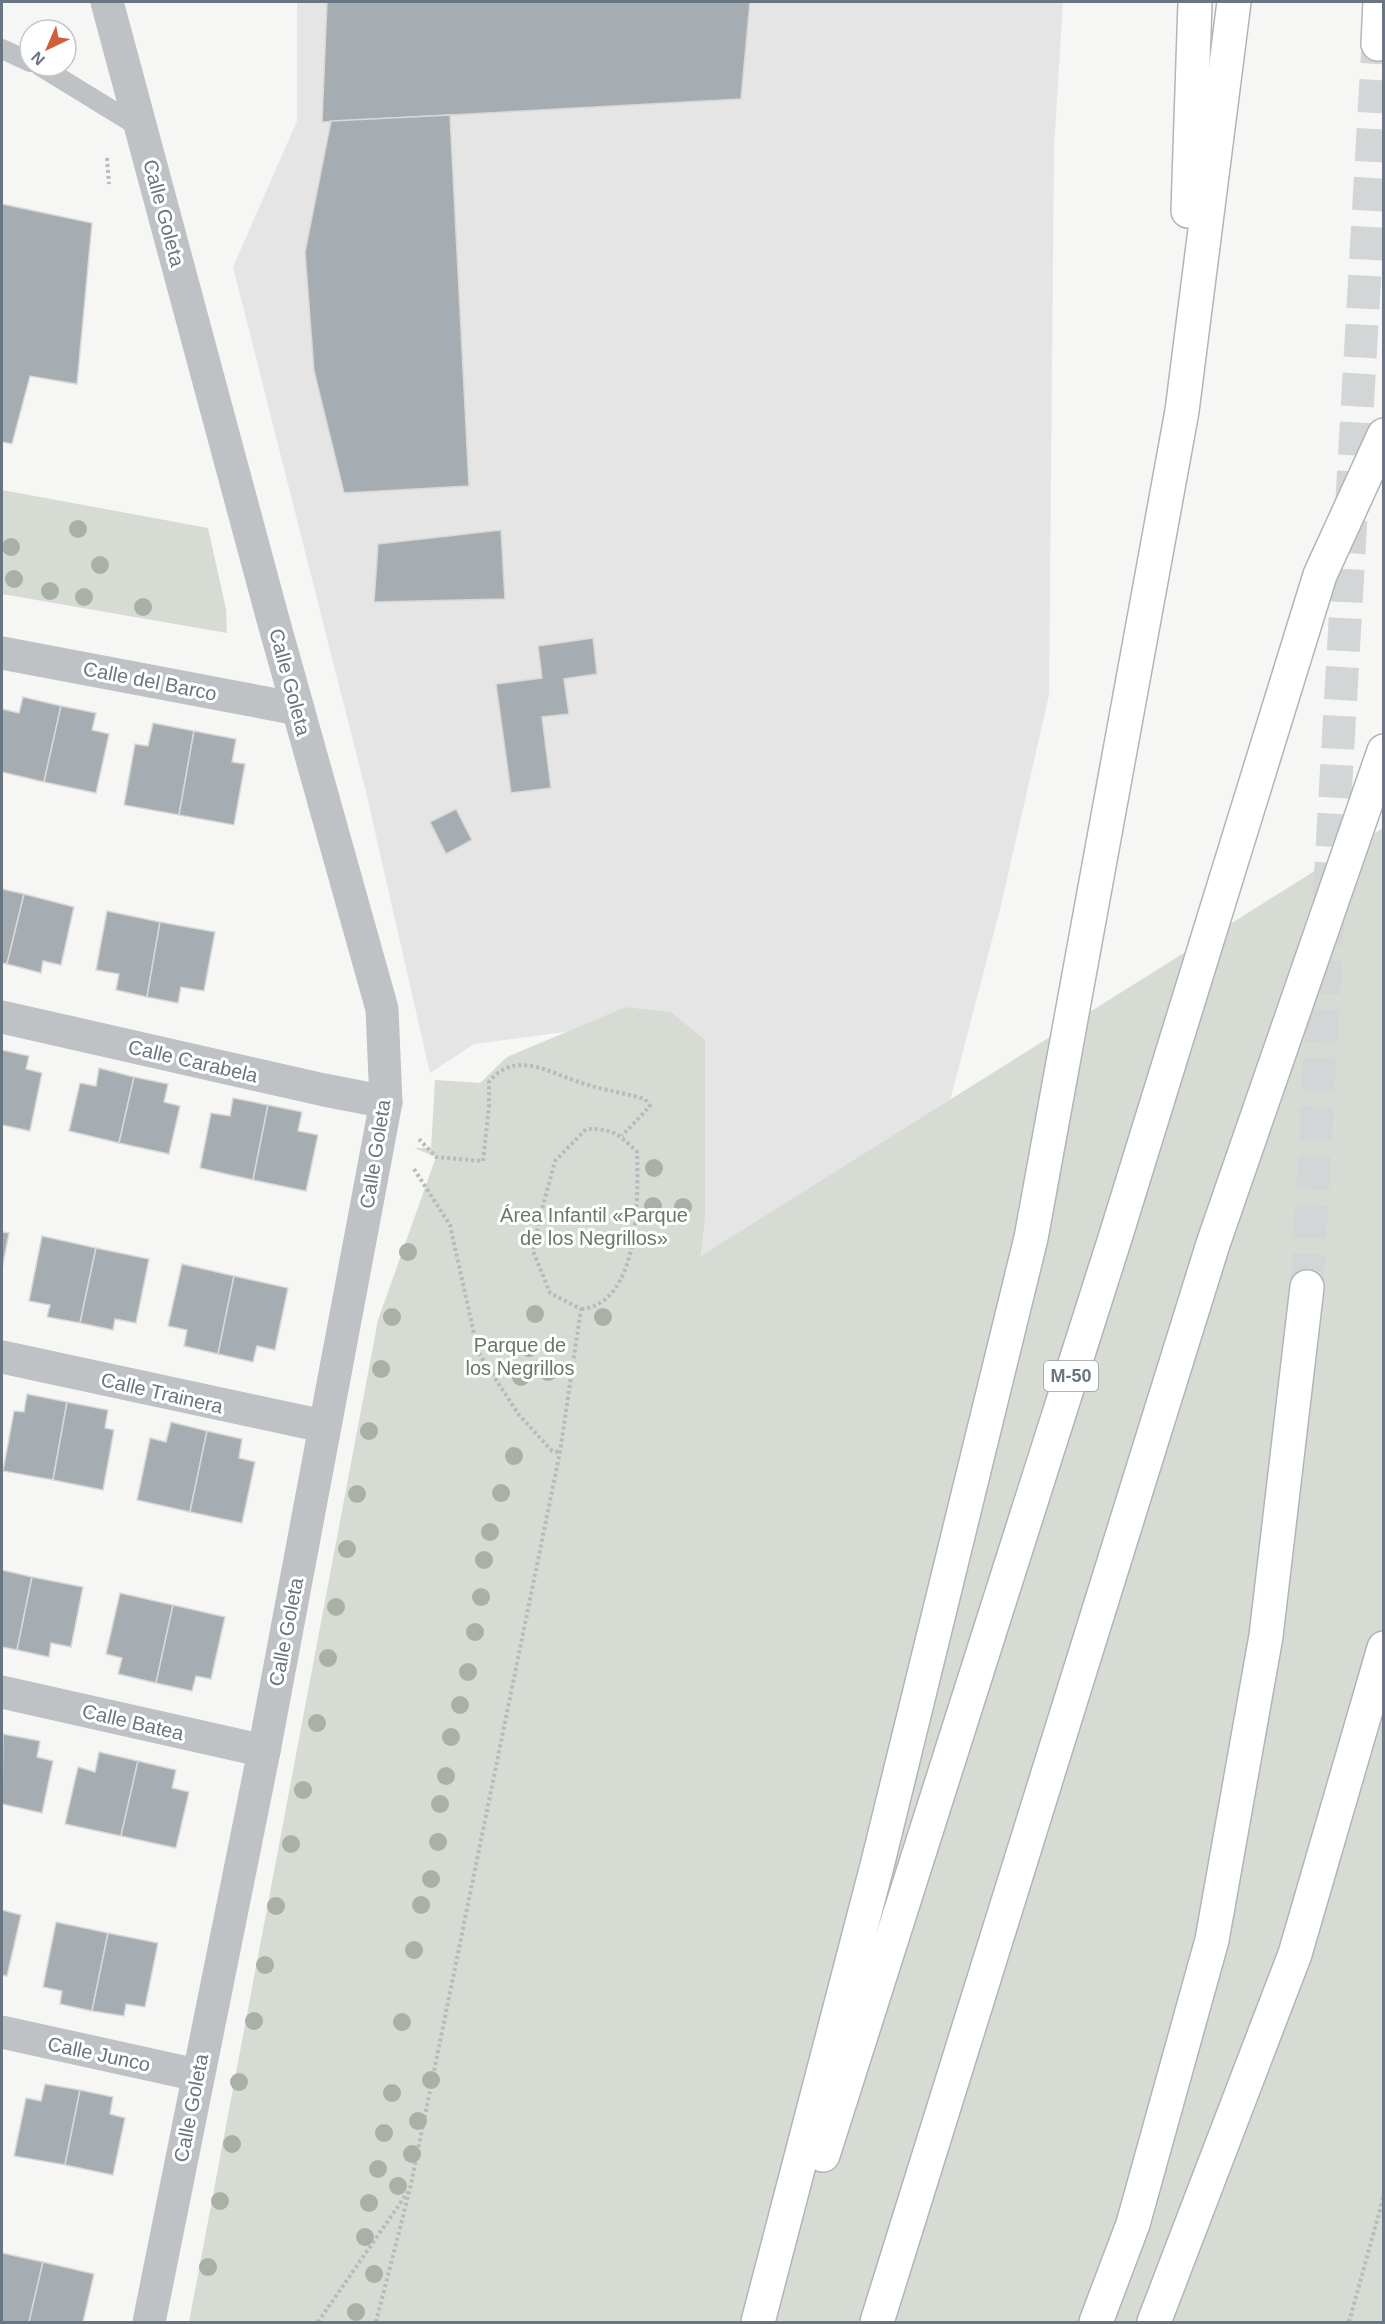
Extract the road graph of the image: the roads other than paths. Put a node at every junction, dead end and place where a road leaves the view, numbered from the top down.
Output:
1 (107, 2) edge
2 (1195, 2) edge
3 (1234, 2) edge
4 (1380, 2) edge
5 (1378, 44) dead end
6 (2, 49) edge
7 (18, 56) edge
8 (60, 78) edge
9 (141, 128) junction
10 (1182, 411) junction
11 (1383, 435) edge
12 (2, 653) edge
13 (298, 709) junction
14 (1383, 751) edge
15 (2, 1017) edge
16 (386, 1102) junction
17 (1307, 1287) tunnel mouth
18 (2, 1357) edge
19 (323, 1426) junction
20 (1383, 1647) edge
21 (2, 1692) edge
22 (264, 1750) junction
23 (2, 2032) edge
24 (197, 2074) junction
25 (148, 2322) edge
26 (758, 2322) edge
27 (770, 2322) edge
28 (878, 2322) edge
29 (1096, 2322) edge
30 (1154, 2322) edge

1 - 9 street, Calle Goleta
2 - 10 highway
3 - 10 highway
4 - 5 highway
6 - 7 lane
8 - 9 lane
9 - 13 street, Calle Goleta
10 - 26 highway
11 - 27 highway, M-50
12 - 13 street, Calle del Barco
13 - 16 street, Calle Goleta
14 - 28 highway
15 - 16 street, Calle Carabela
16 - 19 street, Calle Goleta
17 - 29 highway
18 - 19 street, Calle Trainera
19 - 22 street, Calle Goleta
20 - 30 highway
21 - 22 street, Calle Batea
22 - 24 street, Calle Goleta
23 - 24 street, Calle Junco
24 - 25 street, Calle Goleta

